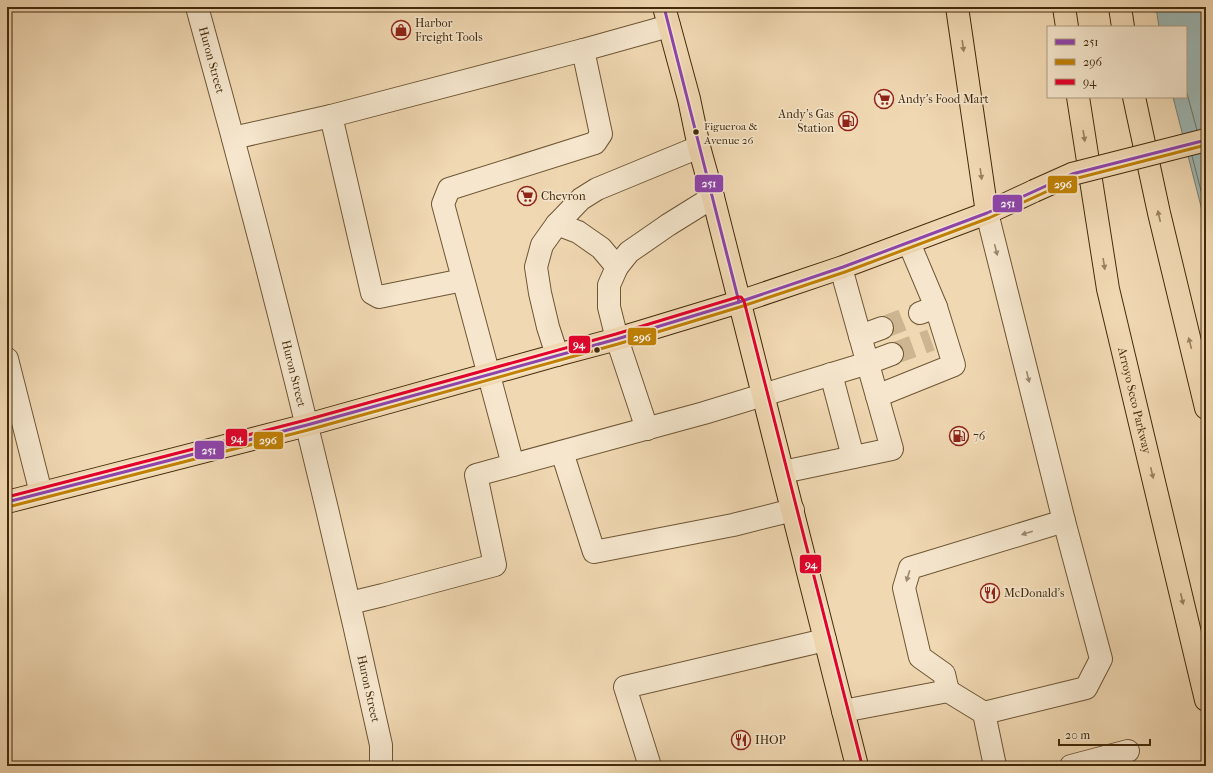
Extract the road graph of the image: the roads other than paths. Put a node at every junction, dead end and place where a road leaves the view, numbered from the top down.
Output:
1 (197, 7) edge
2 (957, 7) edge
3 (1064, 7) edge
4 (1120, 7) edge
5 (667, 17) edge
6 (1067, 26) edge
7 (1123, 26) edge
8 (583, 50) junction
9 (1078, 98) edge
10 (1134, 98) edge
11 (331, 116) junction
12 (233, 138) junction
13 (1206, 140) edge
14 (699, 147) junction
15 (713, 197) junction
16 (987, 213) junction
17 (556, 224) junction
18 (908, 242) junction
19 (616, 267) junction
20 (841, 268) junction
21 (463, 280) junction
22 (740, 302) junction
23 (882, 328) tunnel mouth
24 (860, 336) junction
25 (617, 339) junction
26 (892, 354) tunnel mouth
27 (557, 355) junction
28 (7, 359) edge
29 (868, 363) junction
30 (488, 374) junction
31 (830, 374) junction
32 (763, 394) junction
33 (877, 396) junction
34 (1206, 408) edge
35 (307, 425) junction
36 (647, 429) junction
37 (562, 452) junction
38 (853, 457) junction
39 (513, 465) junction
40 (783, 472) junction
41 (41, 493) junction
42 (7, 502) edge
43 (792, 510) junction
44 (1064, 521) junction
45 (350, 603) junction
46 (825, 640) junction
47 (948, 691) junction
48 (1206, 700) edge
49 (843, 711) junction
50 (984, 713) junction
51 (1128, 751) dead end
52 (381, 766) edge
53 (650, 766) edge
54 (857, 766) edge
55 (996, 766) edge
56 (1071, 766) edge

1 - 12 street, Huron Street
2 -> 16 main road
3 - 6 main road
4 - 7 main road
5 - 8 street
5 - 14 main road
8 - 11 street
8 - 21 street
9 -> 48 main road, Arroyo Seco Parkway
34 -> 10 main road
11 - 12 street
11 - 21 street
12 - 35 street, Huron Street
13 - 16 main road, bridge
14 - 15 main road
14 - 17 street
15 - 19 street
15 - 22 main road
16 - 18 main road
16 -> 44 street
17 - 19 street
17 - 27 street
18 - 20 main road
18 - 33 street
19 - 25 street
20 - 22 main road
20 - 24 street
21 - 30 street
22 - 25 main road
22 - 32 main road
23 - 24 street
24 - 29 street
25 - 27 main road
25 - 36 street
26 - 29 street
27 - 30 main road
28 - 41 street
29 - 31 street
29 - 33 street
30 - 35 main road
30 - 39 street
31 - 32 street
31 - 38 street
32 - 36 street
32 - 40 main road
33 - 38 street
35 - 41 main road
35 - 45 street, Huron Street
36 - 37 street
37 - 39 street
37 - 43 street
38 - 40 street
39 - 45 street
40 - 43 main road
41 - 42 main road
43 - 46 main road
44 -> 47 street
44 - 50 street
45 - 52 street, Huron Street
46 - 49 main road
46 - 53 street
47 - 49 street
47 - 50 street
49 - 54 main road
50 - 55 street
51 - 56 street

